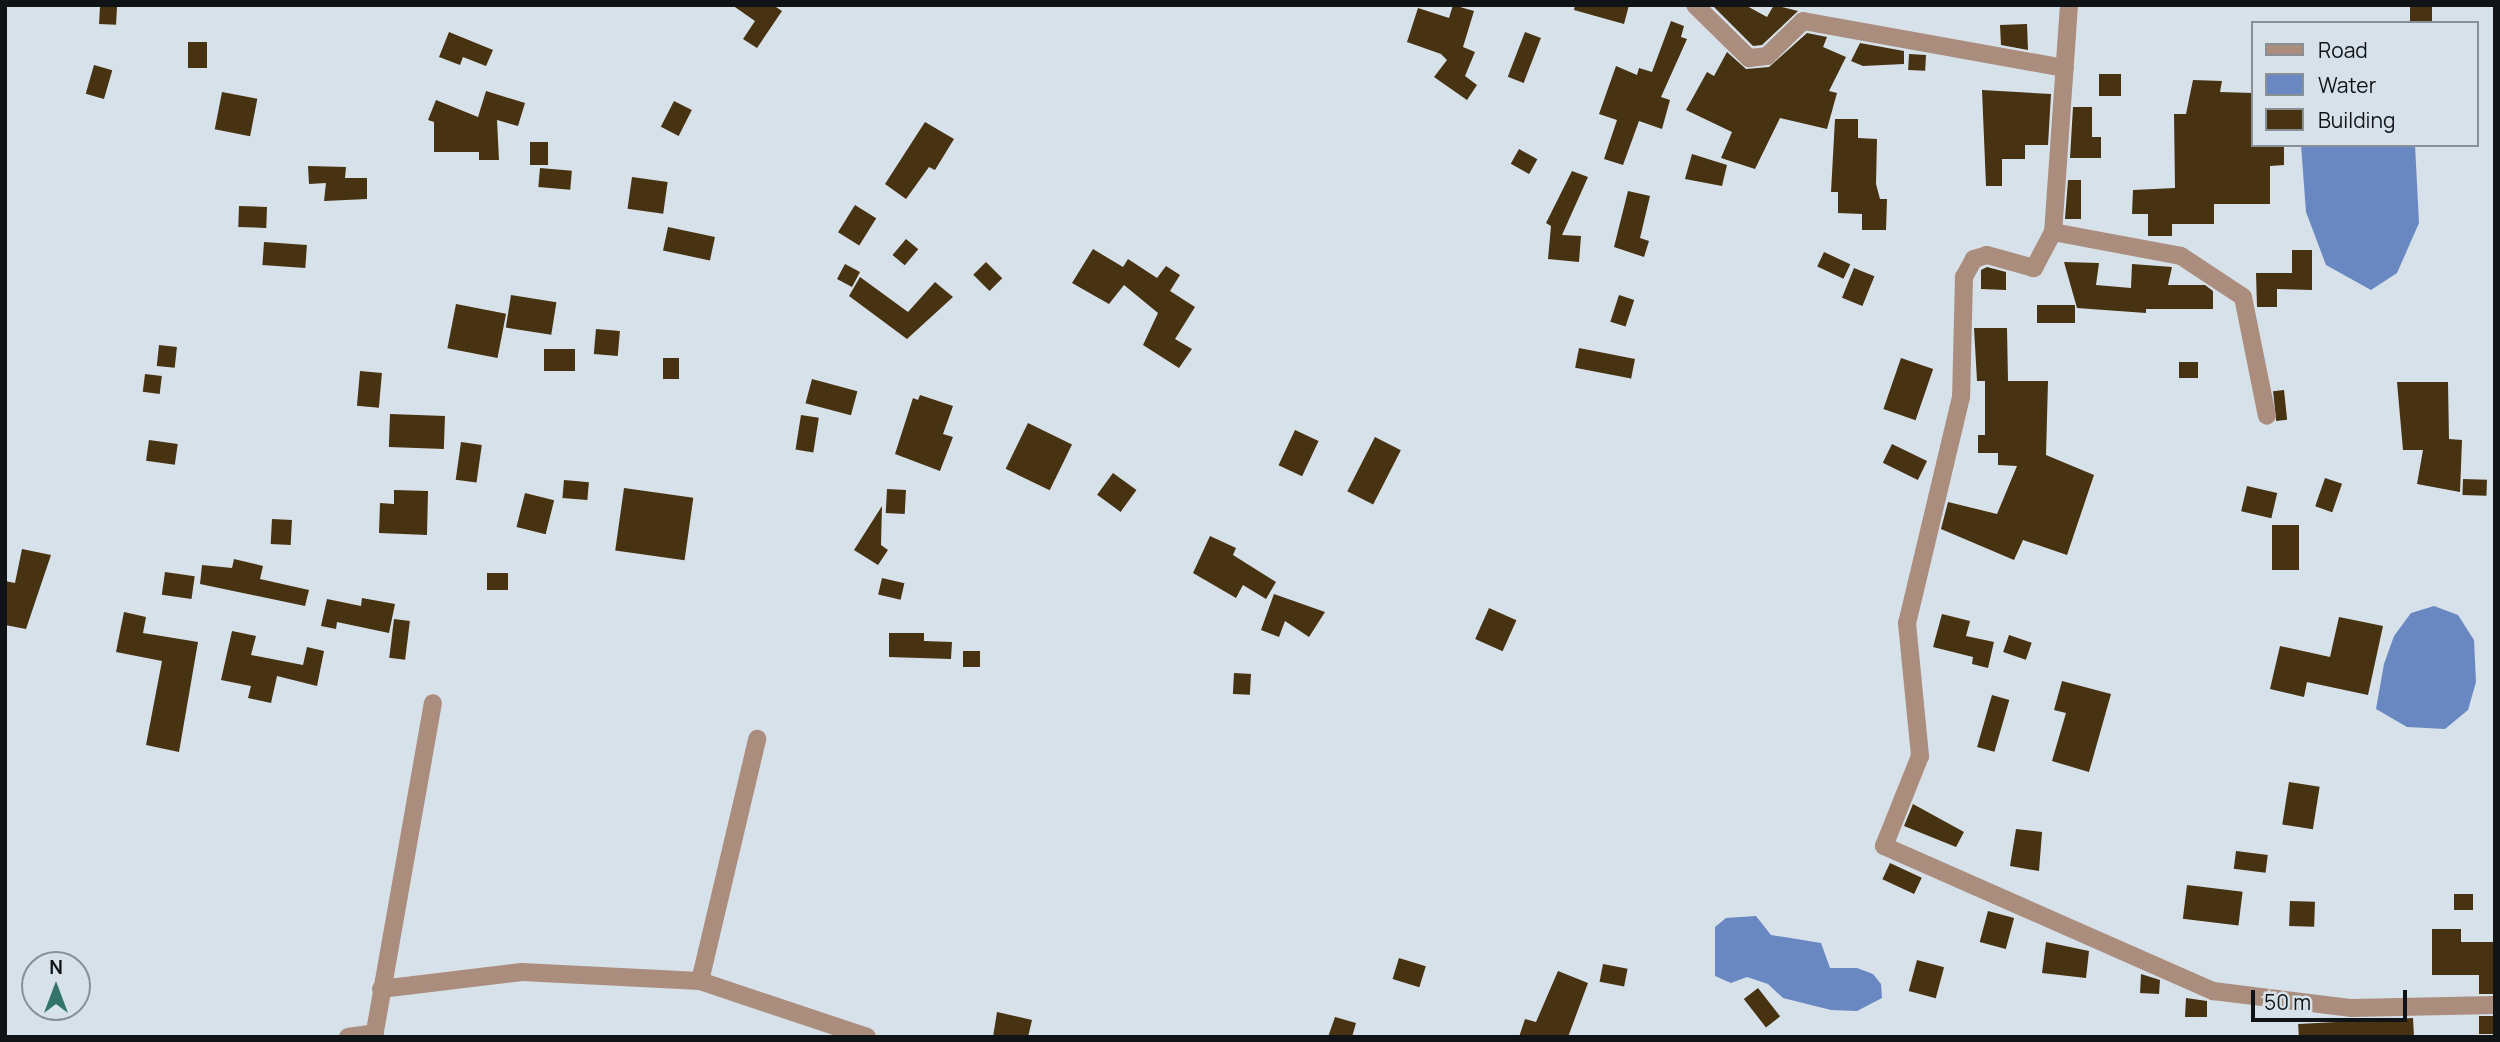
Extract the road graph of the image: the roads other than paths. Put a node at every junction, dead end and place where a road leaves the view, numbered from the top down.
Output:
1 (1695, 5) edge
2 (2069, 5) edge
3 (2064, 68) junction
4 (2053, 232) junction
5 (2267, 416) dead end
6 (433, 703) dead end
7 (757, 739) dead end
8 (700, 981) junction
9 (381, 989) junction
10 (2495, 1005) edge
11 (375, 1035) edge
12 (348, 1037) edge
13 (867, 1037) edge

1 - 3 street
2 - 3 street
3 - 4 street
4 - 5 street
4 - 10 street
6 - 9 street
7 - 8 street
8 - 9 street
8 - 13 street
9 - 11 street
11 - 12 street

